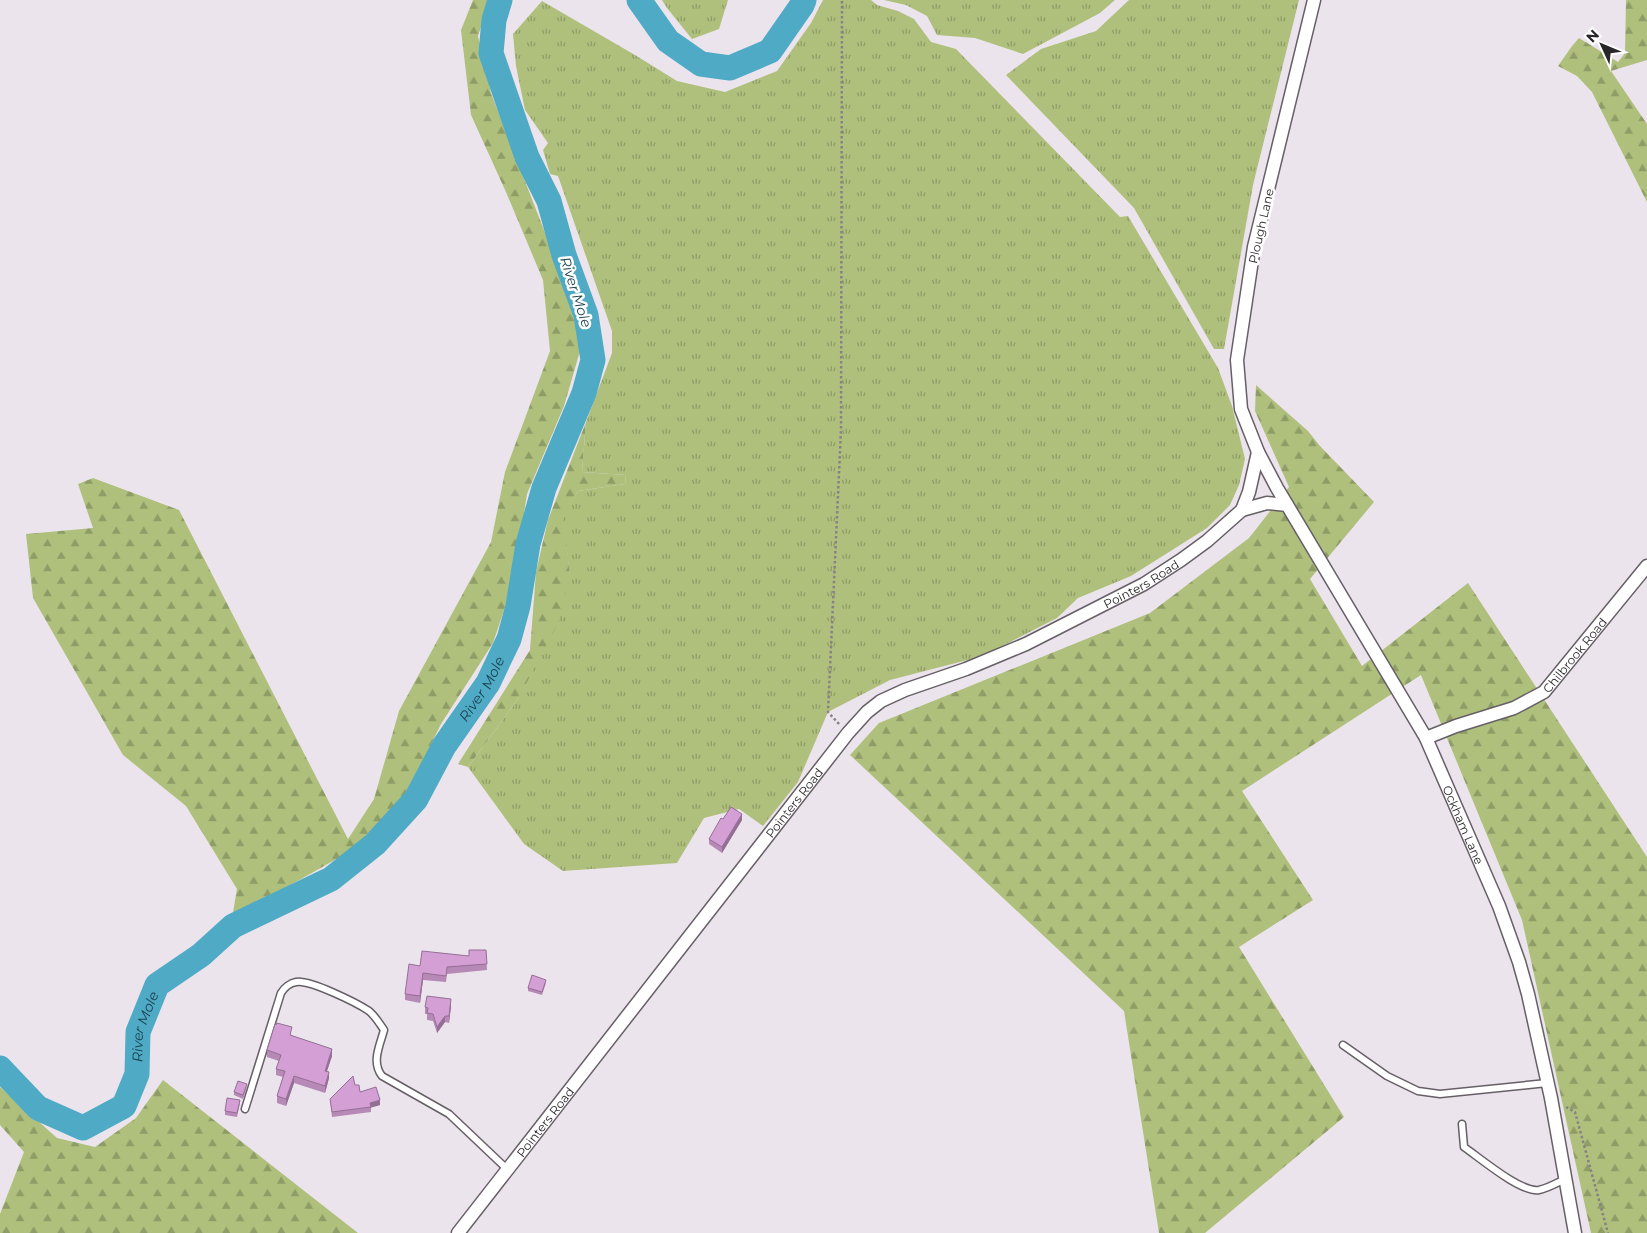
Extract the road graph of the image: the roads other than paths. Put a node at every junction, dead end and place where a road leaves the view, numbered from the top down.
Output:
1 (1314, 0) edge
2 (1258, 452) junction
3 (1287, 505) junction
4 (1242, 510) junction
5 (1647, 566) edge
6 (1426, 738) junction
7 (1343, 1045) dead end
8 (1547, 1083) junction
9 (245, 1108) dead end
10 (1462, 1124) dead end
11 (507, 1169) junction
12 (1565, 1179) junction
13 (458, 1233) edge
14 (1575, 1233) edge

1 - 2 street, Plough Lane
2 - 3 street, Ockham Lane
2 - 4 street
3 - 4 street, Pointers Road
3 - 6 street, Ockham Lane
4 - 11 street, Pointers Road
5 - 6 street, Chilbrook Road
6 - 8 street, Ockham Lane
7 - 8 lane
8 - 12 street, Ockham Lane
9 - 11 lane
10 - 12 lane
11 - 13 street, Pointers Road
12 - 14 street, Ockham Lane

